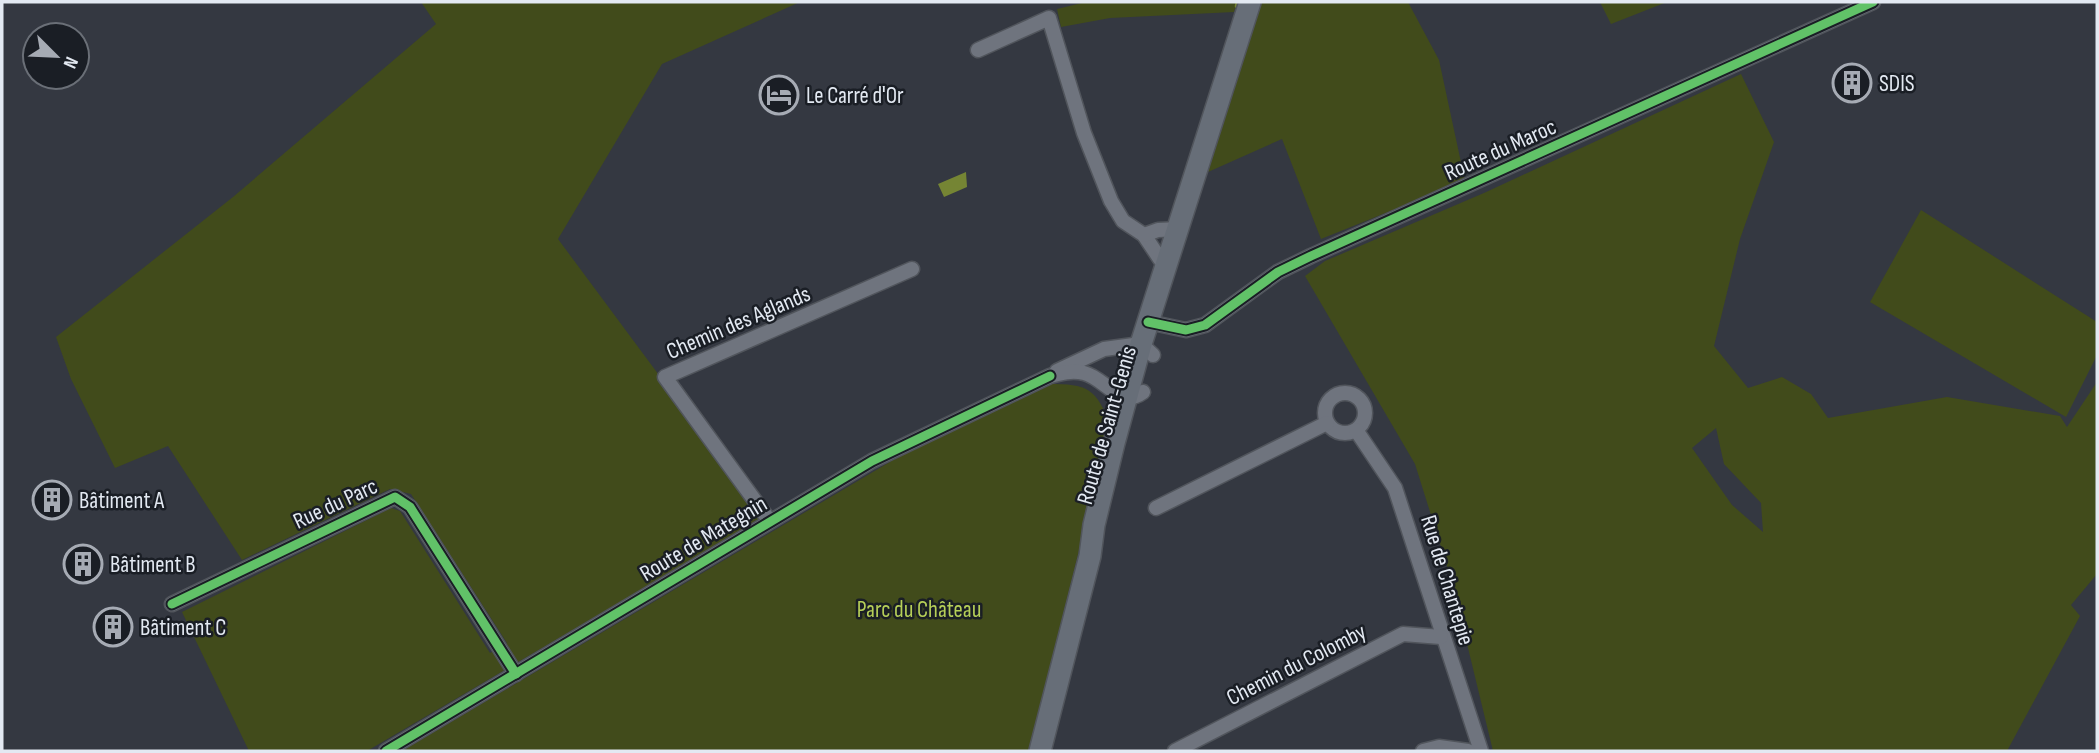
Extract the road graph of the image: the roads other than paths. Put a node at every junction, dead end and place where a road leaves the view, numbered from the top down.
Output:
1 (1250, 2) edge
2 (1873, 2) edge
3 (978, 50) dead end
4 (1180, 229) junction
5 (1144, 235) junction
6 (1169, 264) junction
7 (912, 269) dead end
8 (1155, 324) junction
9 (1147, 350) junction
10 (1050, 376) junction
11 (1135, 395) junction
12 (1327, 423) junction
13 (1356, 430) junction
14 (1156, 508) dead end
15 (769, 520) junction
16 (172, 604) dead end
17 (1441, 637) junction
18 (516, 674) junction
19 (386, 751) edge
20 (1040, 751) edge
21 (1175, 751) edge
22 (1423, 751) edge
23 (1468, 751) edge
24 (1480, 751) edge

1 - 4 main road, Route de Saint-Genis
2 - 8 street, Route du Maroc
3 - 5 street
4 - 5 street
4 - 6 main road, Route de Saint-Genis
5 - 6 street
6 - 8 main road, Route de Saint-Genis
7 - 15 street, Chemin des Aglands
8 - 9 main road, Route de Saint-Genis
9 - 10 street, Route de Mategnin
9 - 11 main road, Route de Saint-Genis
10 - 11 street, Route de Mategnin
10 - 15 street, Route de Mategnin
11 - 20 main road, Route de Saint-Genis
12 - 13 street
12 - 13 street
12 - 14 street
13 - 17 street, Rue de Chantepie
15 - 18 street, Route de Mategnin
16 - 18 street, Rue du Parc
17 - 21 street, Chemin du Colomby
17 - 24 street, Rue de Chantepie
18 - 19 street, Route de Mategnin
22 - 23 street

